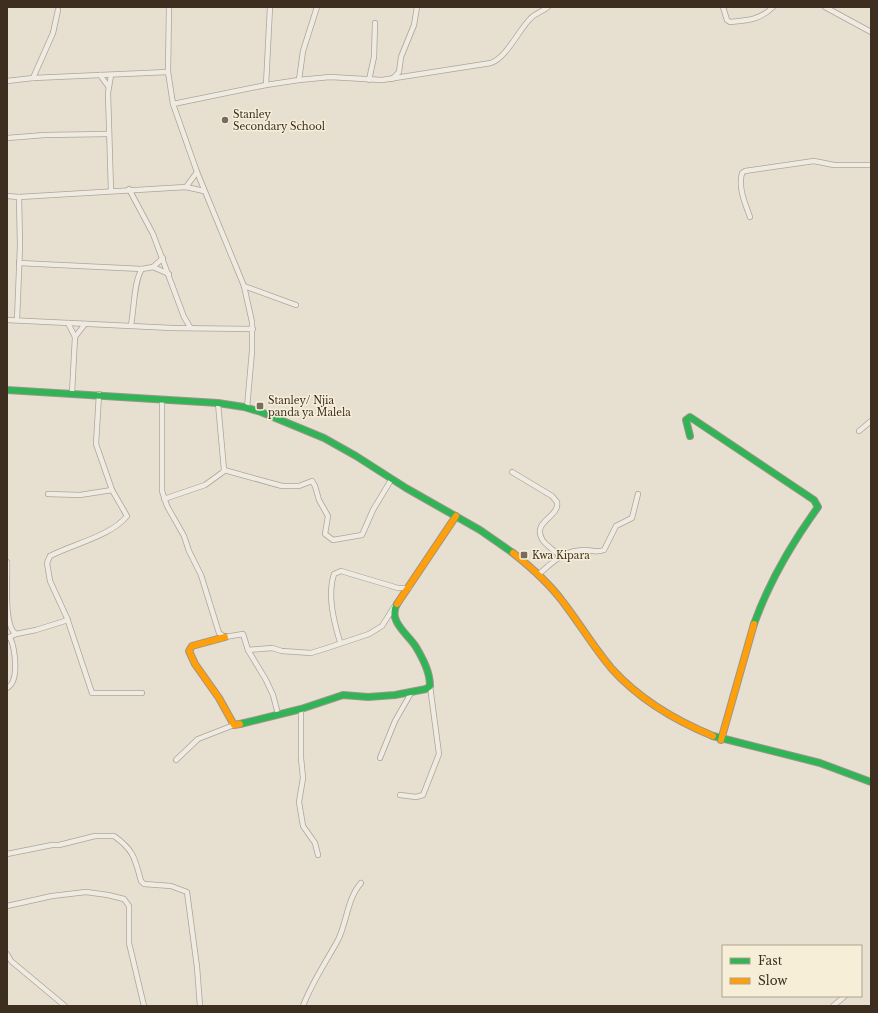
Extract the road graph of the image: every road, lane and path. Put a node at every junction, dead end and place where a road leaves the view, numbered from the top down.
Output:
1 (170, 7) edge
2 (270, 7) edge
3 (317, 7) edge
4 (417, 7) edge
5 (548, 7) edge
6 (723, 7) edge
7 (773, 7) edge
8 (825, 7) edge
9 (58, 10) dead end
10 (375, 23) dead end
11 (871, 32) edge
12 (168, 72) junction
13 (100, 74) junction
14 (111, 75) junction
15 (33, 78) junction
16 (392, 79) junction
17 (299, 80) junction
18 (369, 80) junction
19 (7, 81) edge
20 (266, 85) junction
21 (108, 86) junction
22 (173, 104) junction
23 (108, 134) junction
24 (7, 138) edge
25 (871, 165) edge
26 (197, 172) junction
27 (186, 187) junction
28 (129, 189) junction
29 (111, 191) junction
30 (204, 191) junction
31 (7, 196) edge
32 (19, 197) junction
33 (750, 217) dead end
34 (163, 258) junction
35 (19, 263) junction
36 (153, 267) junction
37 (142, 269) junction
38 (169, 274) junction
39 (244, 286) junction
40 (296, 304) dead end
41 (7, 320) edge
42 (17, 320) junction
43 (68, 323) junction
44 (85, 324) junction
45 (132, 325) junction
46 (190, 327) junction
47 (253, 329) junction
48 (75, 336) junction
49 (7, 390) edge
50 (72, 393) junction
51 (98, 394) junction
52 (162, 399) junction
53 (218, 403) junction
54 (247, 408) junction
55 (871, 421) edge
56 (859, 431) dead end
57 (690, 436) dead end
58 (224, 470) junction
59 (512, 472) dead end
60 (391, 480) junction
61 (112, 490) junction
62 (48, 494) dead end
63 (638, 494) dead end
64 (164, 499) junction
65 (456, 516) junction
66 (560, 556) junction
67 (7, 562) edge
68 (539, 574) junction
69 (409, 588) junction
70 (395, 606) junction
71 (68, 620) junction
72 (16, 634) junction
73 (225, 637) junction
74 (9, 638) edge
75 (340, 642) junction
76 (248, 650) junction
77 (430, 686) junction
78 (7, 688) edge
79 (142, 693) dead end
80 (411, 693) junction
81 (301, 709) junction
82 (278, 714) junction
83 (234, 725) junction
84 (721, 740) junction
85 (380, 758) dead end
86 (176, 760) dead end
87 (871, 782) edge
88 (400, 795) dead end
89 (7, 854) edge
90 (318, 855) dead end
91 (361, 882) dead end
92 (7, 906) edge
93 (7, 954) edge
94 (9, 962) edge
95 (844, 997) edge
96 (65, 1006) edge
97 (144, 1006) edge
98 (200, 1006) edge
99 (303, 1006) edge
100 (834, 1006) edge

1 - 12 street
2 - 20 street
3 - 17 street
4 - 16 street
5 - 16 street
6 - 7 street
8 - 11 street
9 - 15 street
10 - 18 street
12 - 14 street
12 - 22 street
13 - 14 street
13 - 15 street
13 - 21 street
14 - 21 street
15 - 19 street
16 - 18 street
17 - 18 street
17 - 20 street
20 - 22 street
21 - 23 street
22 - 26 street
23 - 24 street
23 - 29 street
25 - 33 street
26 - 27 street
26 - 30 street
27 - 28 street
27 - 30 street
28 - 29 street
28 - 34 street
29 - 32 street
30 - 39 street
31 - 32 street
32 - 35 street
34 - 36 street
34 - 38 street
35 - 37 street
35 - 42 street
36 - 37 street
36 - 38 street
37 - 45 street
38 - 46 street
39 - 40 street
39 - 47 street
41 - 42 street
42 - 43 street
43 - 44 street
43 - 48 street
44 - 45 street
44 - 48 street
45 - 46 street
46 - 47 street
47 - 54 street
48 - 50 street
49 - 50 main road
50 - 51 main road
51 - 52 main road
51 - 61 street
52 - 53 main road
52 - 64 street
53 - 54 main road
53 - 58 street
54 - 60 main road
55 - 56 street
57 - 84 main road
58 - 60 street
58 - 64 street
59 - 66 street
60 - 65 main road
61 - 62 street
61 - 71 street
63 - 66 street
64 - 73 street
65 - 68 main road
65 - 69 main road
66 - 68 street
67 - 72 street
68 - 84 main road
69 - 70 main road
69 - 75 street
70 - 75 street
70 - 77 main road
71 - 72 street
71 - 79 street
72 - 74 street
73 - 76 street
73 - 83 main road
74 - 78 street
75 - 76 street
76 - 82 street
77 - 80 main road
77 - 88 street
80 - 81 main road
80 - 85 street
81 - 82 main road
81 - 90 street
82 - 83 main road
83 - 86 street
84 - 87 main road
89 - 98 street
91 - 99 street
92 - 97 street
93 - 94 street
94 - 96 street
95 - 100 street

